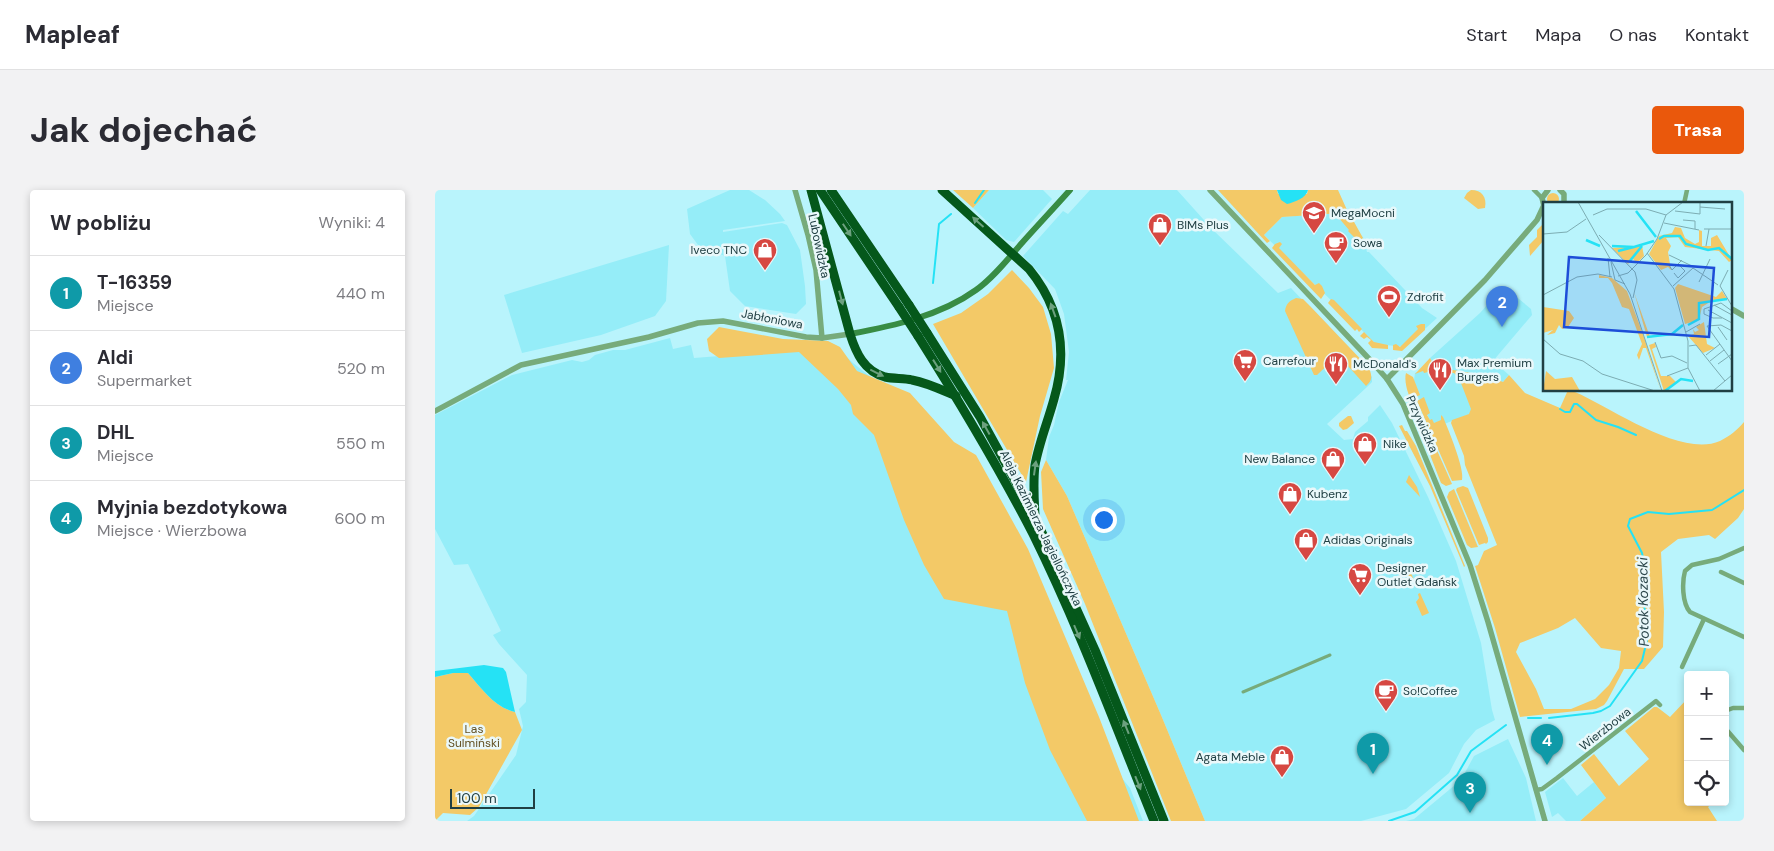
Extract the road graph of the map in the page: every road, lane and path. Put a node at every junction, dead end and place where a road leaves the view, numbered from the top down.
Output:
1 (795, 190) edge
2 (811, 190) edge
3 (820, 190) edge
4 (831, 190) edge
5 (942, 190) edge
6 (1069, 190) edge
7 (1210, 190) edge
8 (1534, 190) edge
9 (1548, 190) edge
10 (1561, 190) edge
11 (1543, 198) junction
12 (1544, 202) edge
13 (1566, 202) edge
14 (1543, 207) edge
15 (1543, 217) edge
16 (1537, 220) junction
17 (1013, 254) junction
18 (904, 306) junction
19 (1731, 309) edge
20 (1744, 316) edge
21 (851, 334) junction
22 (923, 335) junction
23 (822, 338) junction
24 (1387, 379) junction
25 (956, 396) junction
26 (435, 411) edge
27 (1035, 517) junction
28 (1744, 548) edge
29 (1721, 572) dead end
30 (1744, 583) edge
31 (1704, 619) junction
32 (1744, 637) edge
33 (1330, 655) dead end
34 (1682, 667) dead end
35 (1243, 692) dead end
36 (1660, 704) dead end
37 (1744, 708) edge
38 (1729, 710) edge
39 (1729, 733) edge
40 (1744, 750) edge
41 (1536, 790) junction
42 (1153, 821) edge
43 (1163, 821) edge
44 (1545, 821) edge

1 - 23 street, Lubowidzka
2 -> 21 highway
3 -> 18 highway, Aleja Kazimierza Jagiellończyka
4 - 18 highway, Aleja Kazimierza Jagiellończyka
17 -> 5 highway
6 - 17 main road, Jabłoniowa
7 - 24 street, Przywidzka
8 - 11 street
9 - 11 street
10 - 13 street
11 - 12 street
14 - 16 street
15 - 16 street
16 - 24 street
17 - 21 main road, Jabłoniowa
27 -> 17 highway
18 - 22 highway, Aleja Kazimierza Jagiellończyka, bridge
19 - 20 street
21 - 23 street, Jabłoniowa
21 -> 25 highway
22 -> 25 highway, Aleja Kazimierza Jagiellończyka
27 -> 22 highway, Aleja Kazimierza Jagiellończyka
23 - 26 street, Jabłoniowa
24 - 41 street, Przywidzka
25 -> 42 highway, Aleja Kazimierza Jagiellończyka
43 -> 27 highway, Aleja Kazimierza Jagiellończyka
28 - 31 street
29 - 30 street
31 - 32 street
31 - 34 street
33 - 35 street
36 - 41 street, Wierzbowa
37 - 38 street
39 - 40 street
41 - 44 street, Przywidzka

